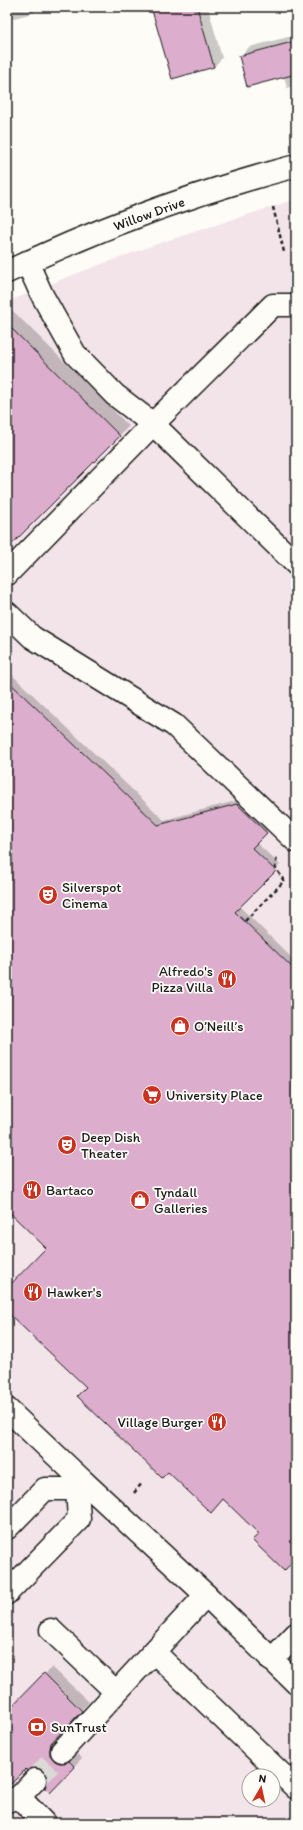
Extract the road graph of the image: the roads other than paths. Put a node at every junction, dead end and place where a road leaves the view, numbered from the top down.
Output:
1 (296, 166) edge
2 (27, 262) junction
3 (7, 272) edge
4 (296, 305) edge
5 (153, 424) junction
6 (296, 564) edge
7 (7, 574) edge
8 (7, 613) edge
9 (296, 841) edge
10 (7, 1409) edge
11 (80, 1485) junction
12 (7, 1528) edge
13 (7, 1593) edge
14 (206, 1595) junction
15 (51, 1630) dead end
16 (296, 1634) edge
17 (154, 1652) junction
18 (271, 1660) junction
19 (296, 1683) edge
20 (116, 1692) junction
21 (62, 1751) tunnel mouth
22 (35, 1780) tunnel mouth
23 (296, 1788) edge
24 (13, 1799) edge
25 (44, 1823) edge

1 - 2 street, Willow Drive
2 - 3 street, Willow Drive
2 - 5 street
4 - 5 street
5 - 6 street
5 - 7 street
8 - 9 street
10 - 11 street
11 - 12 street
11 - 13 street
11 - 14 street
14 - 17 street
14 - 18 street
15 - 20 street
16 - 18 street
17 - 20 street
17 - 23 street
18 - 19 street
20 - 21 street
22 - 24 street
24 - 25 street

